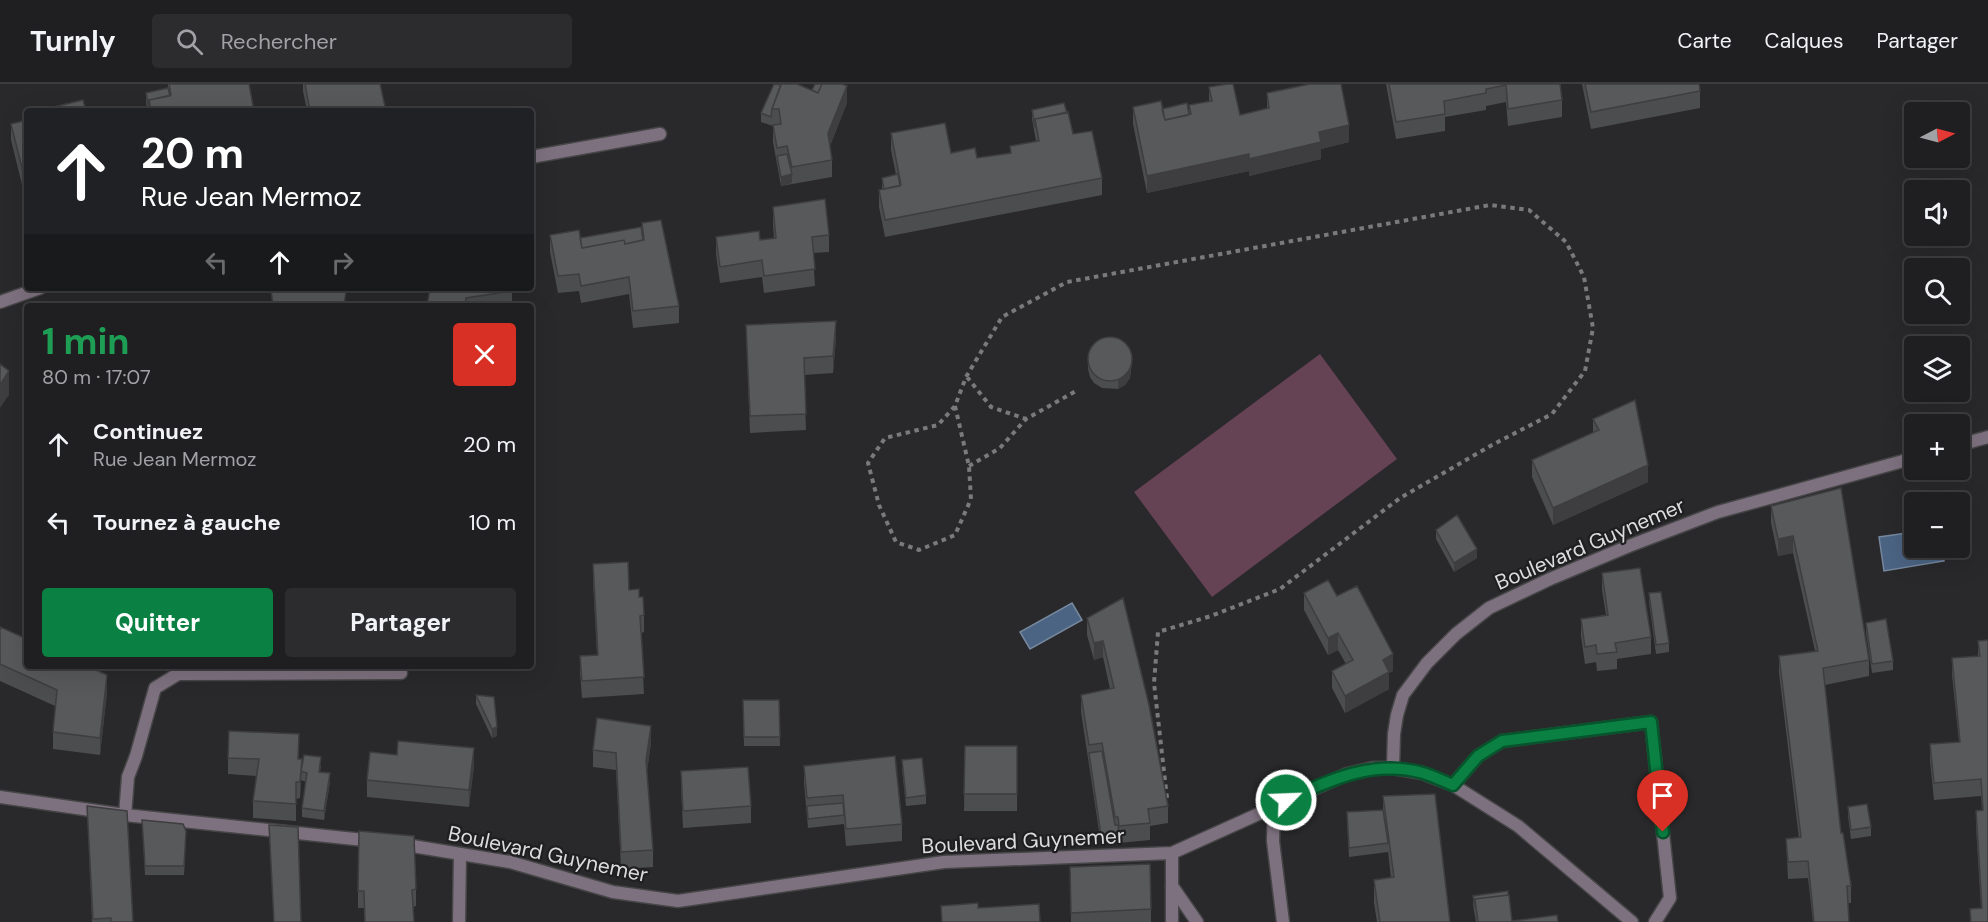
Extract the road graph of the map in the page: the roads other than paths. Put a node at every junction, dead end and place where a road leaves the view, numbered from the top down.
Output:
1 (660, 134) dead end
2 (534, 156) edge
3 (31, 291) edge
4 (0, 302) edge
5 (1988, 437) edge
6 (1970, 443) edge
7 (1904, 461) edge
8 (401, 673) dead end
9 (1393, 768) junction
10 (1453, 785) junction
11 (0, 797) edge
12 (1274, 806) junction
13 (125, 815) junction
14 (1172, 853) junction
15 (460, 854) junction
16 (1172, 886) junction
17 (459, 922) edge
18 (1172, 922) edge
19 (1197, 922) edge
20 (1283, 922) edge
21 (1632, 922) edge
22 (1655, 922) edge

1 - 2 street
3 - 4 street
5 - 6 street
7 - 9 street, Boulevard Guynemer
8 - 13 street
9 - 10 street
9 - 12 street, Boulevard Guynemer
10 - 21 street
10 - 22 street
11 - 13 street, Boulevard Guynemer
12 - 14 street, Boulevard Guynemer
12 - 20 street
13 - 15 street, Boulevard Guynemer
14 - 15 street, Boulevard Guynemer
14 - 16 street
15 - 17 street
16 - 18 street
16 - 19 street

